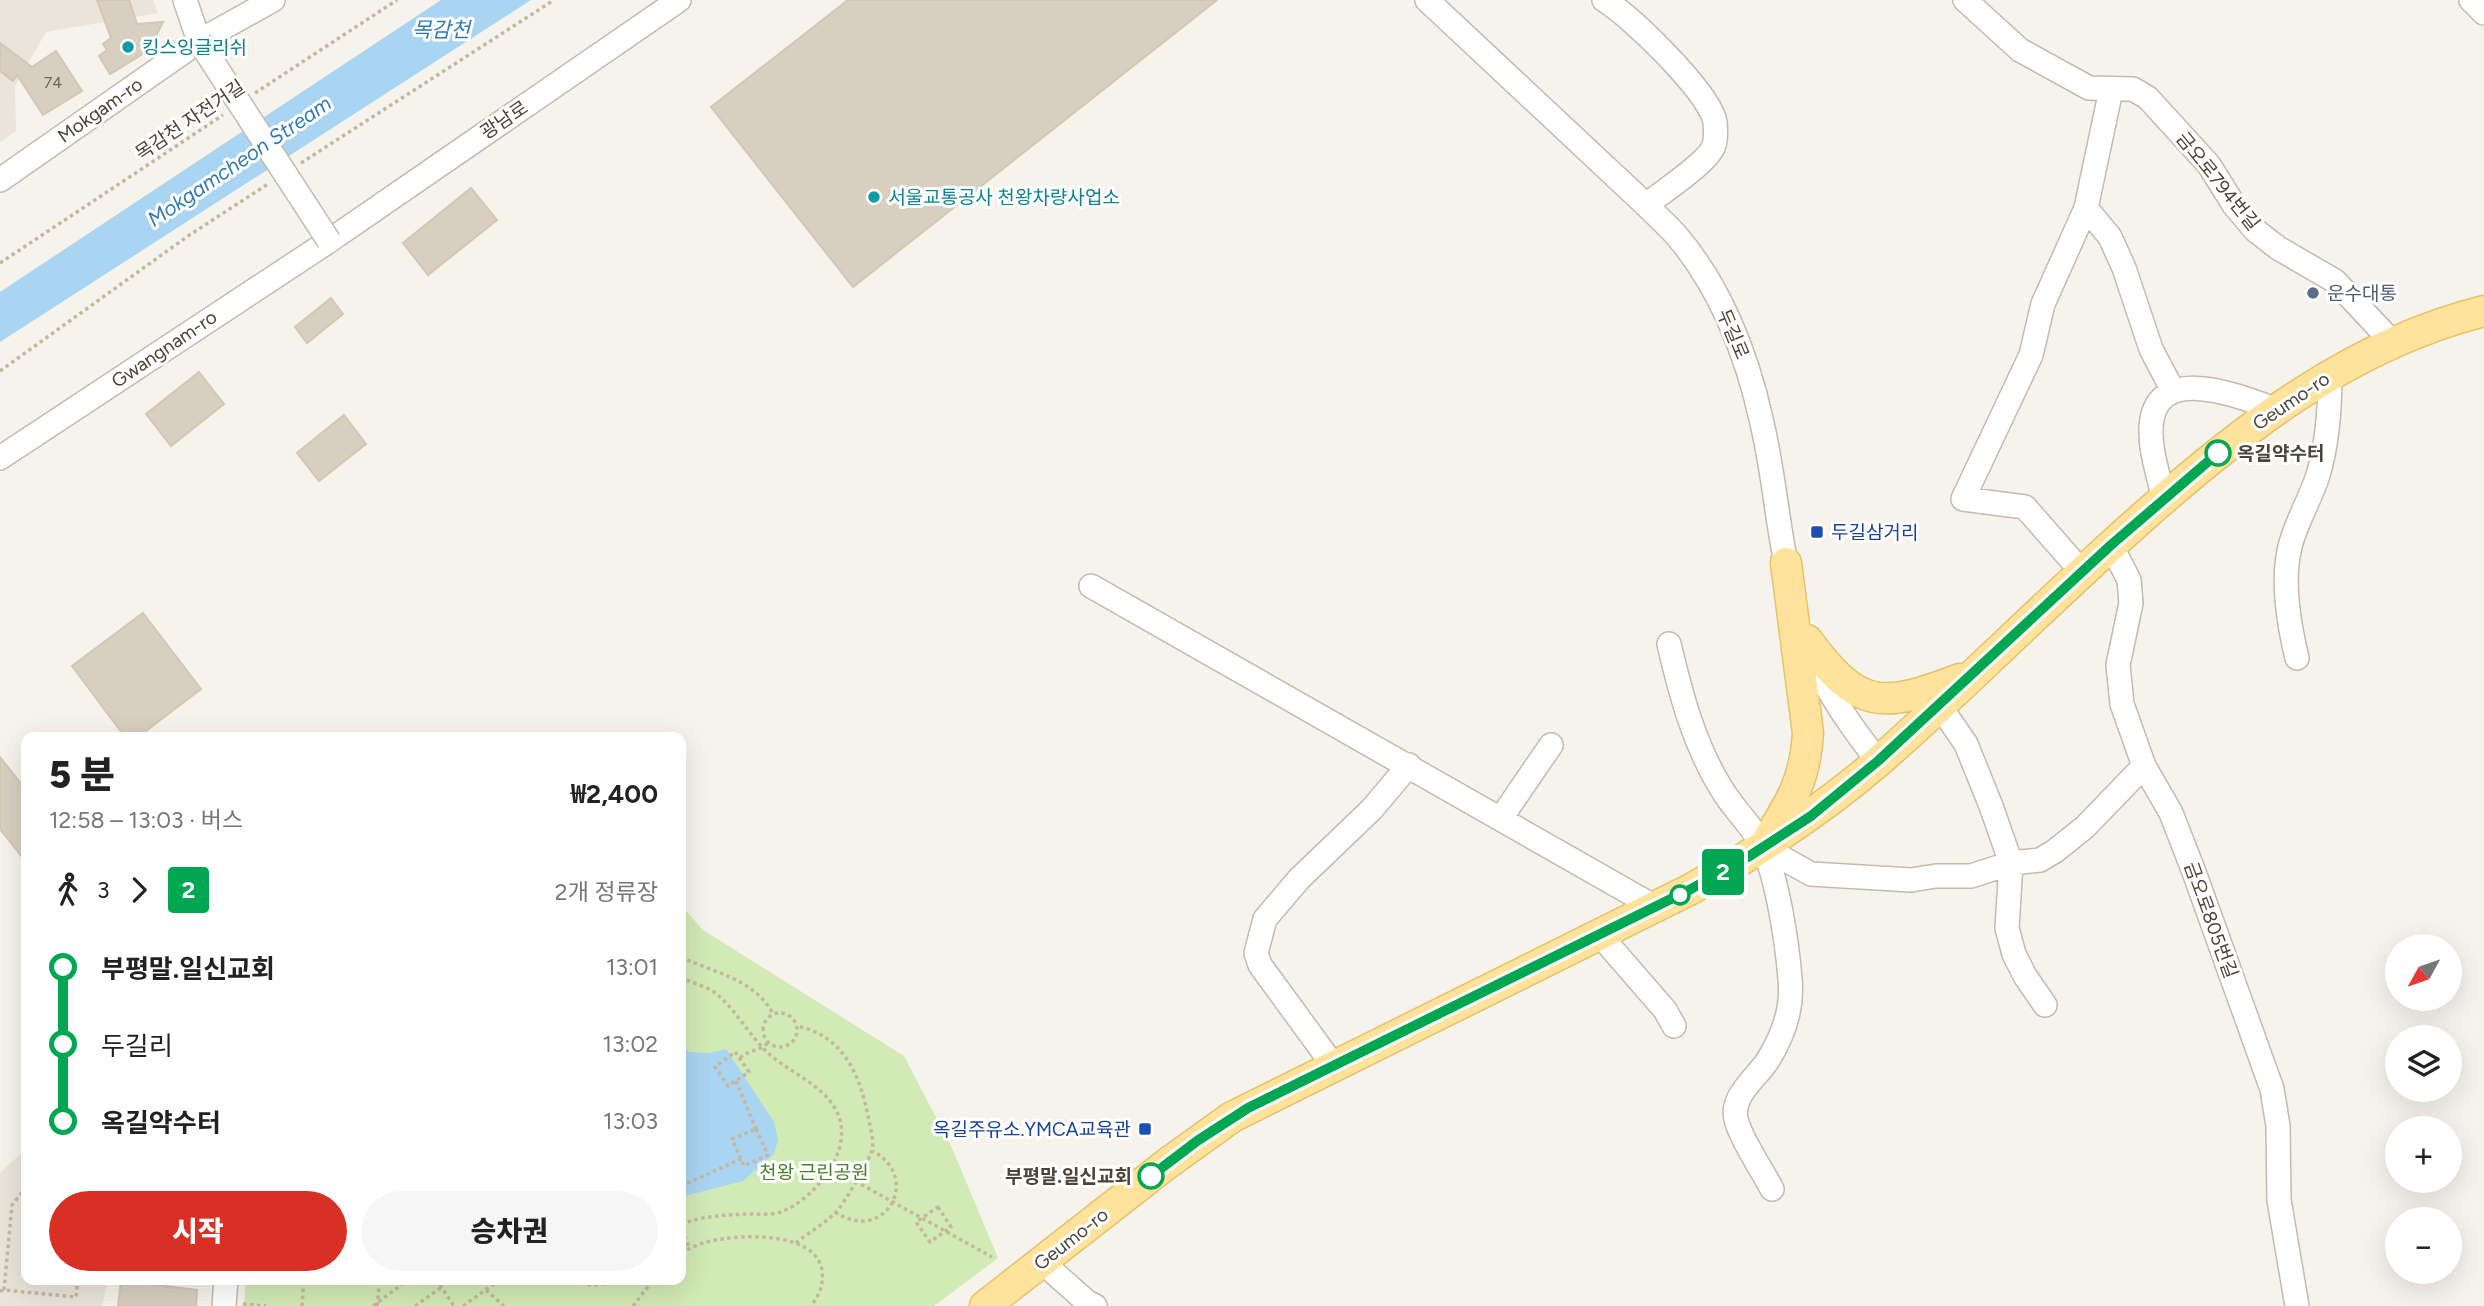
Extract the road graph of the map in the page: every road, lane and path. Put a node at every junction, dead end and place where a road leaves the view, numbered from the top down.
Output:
1 (185, 0) edge
2 (273, 0) edge
3 (397, 0) edge
4 (679, 0) edge
5 (1427, 0) edge
6 (1604, 0) edge
7 (1965, 0) edge
8 (2470, 0) edge
9 (2484, 13) edge
10 (199, 41) junction
11 (2111, 90) junction
12 (247, 99) dead end
13 (224, 114) dead end
14 (0, 180) edge
15 (1646, 205) junction
16 (2086, 208) junction
17 (329, 240) junction
18 (0, 263) edge
19 (2484, 311) edge
20 (2393, 343) junction
21 (2330, 374) junction
22 (2172, 391) junction
23 (2277, 410) junction
24 (0, 458) edge
25 (2164, 499) junction
26 (2111, 545) junction
27 (1786, 563) junction
28 (2082, 572) junction
29 (1091, 586) dead end
30 (1807, 640) junction
31 (1669, 644) dead end
32 (2297, 658) dead end
33 (1973, 673) junction
34 (1939, 705) junction
35 (1551, 746) dead end
36 (1878, 761) junction
37 (1409, 765) junction
38 (2144, 766) junction
39 (1501, 818) junction
40 (1763, 847) junction
41 (2011, 863) junction
42 (1655, 906) junction
43 (1599, 934) junction
44 (686, 959) edge
45 (686, 978) edge
46 (2045, 1004) dead end
47 (774, 1014) junction
48 (796, 1026) junction
49 (1674, 1026) dead end
50 (768, 1043) junction
51 (763, 1047) junction
52 (739, 1058) junction
53 (1333, 1065) junction
54 (736, 1081) junction
55 (755, 1129) junction
56 (873, 1151) junction
57 (741, 1159) junction
58 (855, 1181) junction
59 (686, 1184) edge
60 (1772, 1189) dead end
61 (21, 1193) edge
62 (893, 1202) junction
63 (835, 1212) junction
64 (923, 1217) junction
65 (686, 1223) edge
66 (945, 1231) junction
67 (686, 1240) edge
68 (796, 1243) junction
69 (690, 1248) junction
70 (686, 1250) edge
71 (992, 1257) dead end
72 (1042, 1262) junction
73 (77, 1285) edge
74 (225, 1285) edge
75 (304, 1285) edge
76 (379, 1285) edge
77 (401, 1285) edge
78 (493, 1285) edge
79 (649, 1285) edge
80 (442, 1287) joint
81 (2, 1290) edge
82 (486, 1290) junction
83 (376, 1305) edge
84 (223, 1306) edge
85 (302, 1306) edge
86 (415, 1306) edge
87 (454, 1306) edge
88 (463, 1306) edge
89 (504, 1306) edge
90 (633, 1306) edge
91 (811, 1306) edge
92 (985, 1306) edge
93 (1095, 1306) edge
94 (2297, 1306) edge

1 - 10 street
2 - 10 street, Mokgam-ro
3 - 12 path, 목감천 자전거길
4 - 17 street, 광남로
5 - 15 street, 두길로
6 - 15 street
7 - 11 street, 금오로794번길
8 - 9 street
10 - 14 street, Mokgam-ro
10 - 17 street, bridge
11 - 16 street
11 - 20 street, 금오로794번길
13 - 18 path, 목감천 자전거길
15 - 27 street, 두길로
16 - 22 street
16 - 28 street
17 - 24 street, Gwangnam-ro
19 - 20 main road, Geumo-ro
20 - 21 main road, Geumo-ro
21 - 23 main road, Geumo-ro
21 - 32 street
22 - 23 street
22 - 25 street
23 - 25 main road, Geumo-ro
25 - 26 main road, Geumo-ro
26 - 28 main road, Geumo-ro
26 - 38 street, 금오로805번길
27 - 30 street, 두길로
27 - 40 main road
28 - 33 main road, Geumo-ro
29 - 37 street
30 - 33 main road
30 - 36 street, 두길로
31 - 40 street
33 - 34 main road, Geumo-ro
34 - 36 main road, Geumo-ro
34 - 41 street
35 - 39 street
36 - 40 main road, Geumo-ro
37 - 39 street
37 - 53 street
38 - 41 street
38 - 94 street, 금오로805번길
39 - 42 street
40 - 41 street
40 - 42 main road, Geumo-ro
40 - 60 street
41 - 46 street
42 - 43 main road, Geumo-ro
43 - 49 street
43 - 53 main road, Geumo-ro
44 - 47 path
45 - 51 path
47 - 48 path
47 - 50 path
48 - 50 path
48 - 56 path
50 - 51 path
51 - 52 path
51 - 65 path
52 - 54 path
52 - 54 path
53 - 72 main road, Geumo-ro
54 - 55 path
55 - 57 path
55 - 57 path
56 - 58 path
56 - 62 path
57 - 59 path
58 - 62 path
58 - 63 path
61 - 81 path
62 - 63 path
62 - 64 path
63 - 68 path
64 - 66 path
64 - 66 path
64 - 66 path
66 - 71 path
67 - 69 path
68 - 69 path
68 - 91 path
69 - 70 path
72 - 92 main road, Geumo-ro
72 - 93 street
73 - 81 path
74 - 84 street
75 - 85 path
76 - 83 path
77 - 83 path
78 - 82 path
79 - 90 path
80 - 86 path
80 - 87 path
82 - 88 path
82 - 89 path

